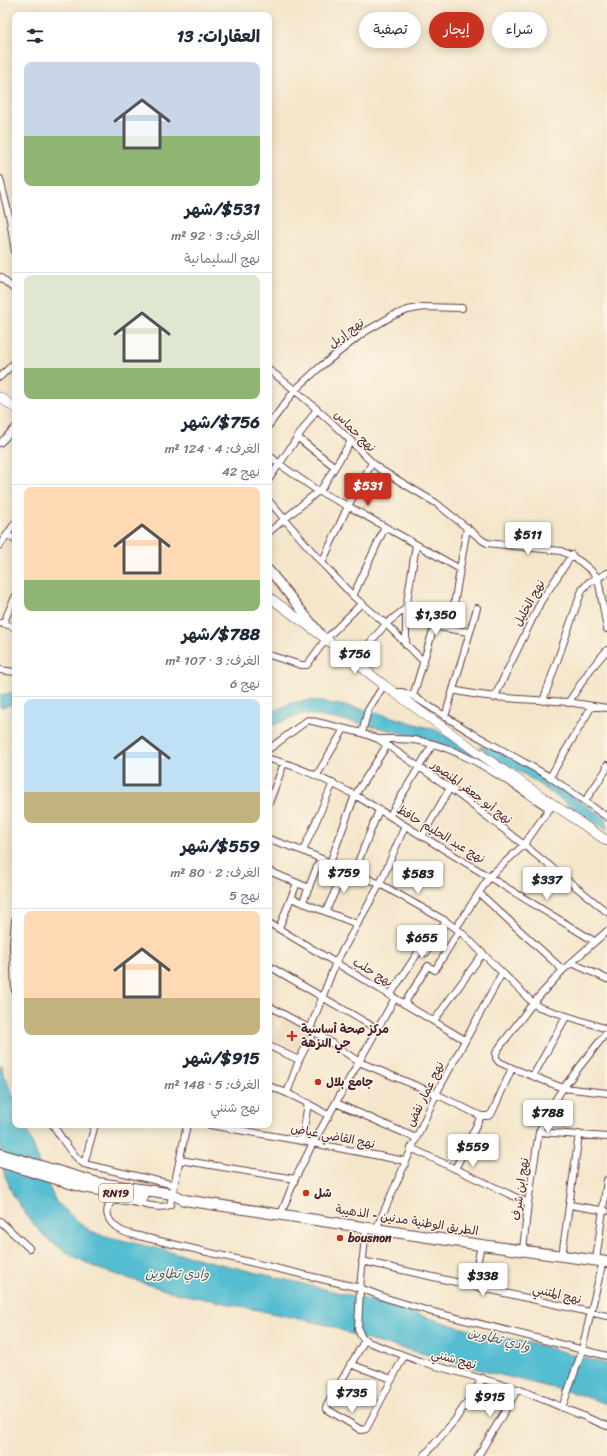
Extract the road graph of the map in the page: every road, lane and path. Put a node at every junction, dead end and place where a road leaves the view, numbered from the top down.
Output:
1 (0, 179) edge
2 (12, 233) edge
3 (0, 277) edge
4 (12, 287) edge
5 (462, 308) dead end
6 (12, 365) edge
7 (272, 372) edge
8 (0, 377) edge
9 (295, 390) junction
10 (0, 397) edge
11 (12, 406) edge
12 (317, 409) junction
13 (272, 420) edge
14 (12, 431) edge
15 (297, 438) junction
16 (351, 441) junction
17 (0, 443) edge
18 (272, 458) edge
19 (372, 463) junction
20 (279, 464) junction
21 (334, 467) junction
22 (272, 474) edge
23 (318, 491) junction
24 (272, 505) edge
25 (348, 506) junction
26 (284, 519) junction
27 (385, 527) junction
28 (467, 527) junction
29 (12, 528) edge
30 (272, 529) edge
31 (8, 535) junction
32 (12, 538) edge
33 (416, 544) junction
34 (0, 545) edge
35 (572, 555) junction
36 (322, 563) junction
37 (460, 569) junction
38 (607, 573) edge
39 (272, 574) edge
40 (598, 578) junction
41 (353, 596) junction
42 (272, 599) edge
43 (362, 603) junction
44 (12, 604) edge
45 (406, 608) junction
46 (477, 608) dead end
47 (407, 622) junction
48 (2, 624) edge
49 (386, 624) junction
50 (12, 626) edge
51 (434, 626) junction
52 (450, 629) junction
53 (607, 629) edge
54 (469, 632) junction
55 (324, 637) junction
56 (406, 645) junction
57 (607, 650) edge
58 (272, 656) edge
59 (354, 661) junction
60 (424, 662) junction
61 (384, 685) junction
62 (453, 690) junction
63 (395, 693) junction
64 (412, 696) junction
65 (494, 698) junction
66 (543, 701) junction
67 (568, 702) junction
68 (592, 706) junction
69 (607, 708) edge
70 (445, 717) junction
71 (344, 729) junction
72 (362, 733) junction
73 (378, 738) junction
74 (433, 744) junction
75 (387, 745) junction
76 (272, 747) edge
77 (272, 760) edge
78 (284, 763) junction
79 (420, 766) junction
80 (607, 768) edge
81 (317, 775) junction
82 (550, 777) junction
83 (333, 783) junction
84 (450, 788) junction
85 (272, 795) edge
86 (355, 795) junction
87 (585, 801) junction
88 (551, 806) junction
89 (379, 810) junction
90 (390, 816) junction
91 (607, 817) edge
92 (406, 826) junction
93 (422, 836) junction
94 (272, 840) edge
95 (607, 841) edge
96 (524, 845) junction
97 (302, 851) junction
98 (320, 859) junction
99 (330, 863) junction
100 (344, 869) junction
101 (272, 872) edge
102 (354, 872) junction
103 (490, 876) junction
104 (297, 883) junction
105 (380, 884) junction
106 (309, 888) junction
107 (479, 893) junction
108 (291, 898) junction
109 (303, 902) junction
110 (326, 911) junction
111 (607, 912) edge
112 (446, 921) junction
113 (272, 924) edge
114 (357, 924) junction
115 (279, 928) junction
116 (458, 930) junction
117 (607, 931) edge
118 (594, 941) junction
119 (483, 953) junction
120 (336, 962) junction
121 (572, 963) junction
122 (272, 968) edge
123 (563, 970) junction
124 (502, 973) junction
125 (607, 979) edge
126 (322, 996) junction
127 (393, 997) junction
128 (533, 1003) junction
129 (404, 1004) junction
130 (272, 1008) edge
131 (566, 1017) junction
132 (434, 1021) junction
133 (378, 1029) junction
134 (312, 1030) junction
135 (607, 1031) edge
136 (465, 1040) junction
137 (272, 1047) edge
138 (299, 1060) junction
139 (359, 1062) junction
140 (512, 1068) junction
141 (532, 1076) junction
142 (272, 1087) edge
143 (563, 1088) junction
144 (287, 1093) junction
145 (607, 1093) edge
146 (436, 1094) junction
147 (308, 1103) junction
148 (336, 1103) junction
149 (329, 1116) junction
150 (481, 1116) junction
151 (55, 1128) edge
152 (93, 1128) edge
153 (186, 1128) edge
154 (242, 1128) edge
155 (539, 1132) junction
156 (578, 1134) junction
157 (607, 1136) edge
158 (416, 1138) junction
159 (302, 1141) junction
160 (313, 1143) junction
161 (411, 1148) junction
162 (0, 1154) edge
163 (180, 1160) junction
164 (405, 1161) junction
165 (0, 1162) edge
166 (84, 1164) junction
167 (455, 1169) junction
168 (55, 1174) junction
169 (296, 1179) junction
170 (607, 1180) edge
171 (175, 1195) junction
172 (528, 1203) junction
173 (570, 1204) junction
174 (605, 1211) edge
175 (281, 1214) junction
176 (0, 1221) edge
177 (366, 1227) junction
178 (376, 1229) junction
179 (481, 1245) junction
180 (29, 1248) dead end
181 (523, 1250) junction
182 (562, 1256) junction
183 (362, 1261) junction
184 (602, 1261) edge
185 (473, 1285) junction
186 (360, 1288) junction
187 (591, 1313) junction
188 (607, 1316) edge
189 (364, 1339) junction
190 (582, 1352) junction
191 (404, 1356) junction
192 (607, 1356) edge
193 (350, 1364) junction
194 (483, 1378) junction
195 (392, 1379) junction
196 (518, 1389) junction
197 (562, 1408) junction
198 (607, 1426) edge
199 (424, 1456) edge
200 (478, 1456) edge

1 - 2 street
3 - 4 street
5 - 9 street, نهج إربل
6 - 8 street
7 - 9 street, نهج حماس
9 - 12 street, نهج حماس
9 - 13 street, نهج إربل
10 - 11 main road
12 - 15 street
12 - 16 street, نهج حماس
14 - 17 street
15 - 20 street
15 - 21 street
16 - 19 street, نهج حماس
16 - 21 street
18 - 20 street
19 - 25 street
19 - 28 street, نهج حماس
20 - 22 street
20 - 23 street
21 - 23 street
23 - 25 street
23 - 26 street
24 - 26 street
25 - 27 street
25 - 36 street
26 - 30 street
26 - 36 street
27 - 33 street
27 - 41 street
28 - 35 street, نهج حماس
28 - 37 street
29 - 31 street
31 - 32 street
31 - 34 street
33 - 37 street
33 - 45 street
35 - 40 street
35 - 65 street, نهج الخليل
36 - 41 street
37 - 52 street
38 - 40 street
39 - 55 street
40 - 53 street
40 - 66 street
41 - 43 street
42 - 55 main road
43 - 49 street
43 - 55 street
44 - 48 street
45 - 47 street
45 - 49 street
46 - 54 street
47 - 51 street
47 - 56 street
48 - 50 street
49 - 56 street
49 - 59 street
51 - 52 street
51 - 60 street
52 - 54 street
54 - 62 street
55 - 58 street
55 - 59 main road
56 - 60 street
57 - 67 street
59 - 61 main road
60 - 64 street
61 - 63 main road
61 - 72 street
62 - 65 street
62 - 70 street
63 - 64 street
63 - 88 main road
64 - 70 street
65 - 66 street
66 - 67 street
67 - 68 street
68 - 69 street
68 - 82 street
70 - 82 street
71 - 72 street, نهج أبو جعفر المنصور
71 - 76 street, نهج أبو جعفر المنصور
71 - 81 street
72 - 73 street, نهج أبو جعفر المنصور
73 - 74 street
73 - 75 street, نهج أبو جعفر المنصور
74 - 79 street
74 - 88 street
75 - 79 street, نهج أبو جعفر المنصور
75 - 86 street
77 - 78 street, نهج عبد الحليم حافظ
78 - 81 street, نهج عبد الحليم حافظ
78 - 85 street
79 - 84 street, نهج أبو جعفر المنصور
79 - 90 street
80 - 87 street
81 - 83 street, نهج عبد الحليم حافظ
82 - 87 street
83 - 86 street, نهج عبد الحليم حافظ
83 - 97 street
84 - 93 street
84 - 96 street, نهج أبو جعفر المنصور
86 - 89 street, نهج عبد الحليم حافظ
86 - 99 street
87 - 91 street
88 - 95 main road
88 - 96 street
89 - 90 street, نهج عبد الحليم حافظ
89 - 102 street
90 - 92 street, نهج عبد الحليم حافظ
92 - 93 street, نهج عبد الحليم حافظ
92 - 105 street
93 - 103 street, نهج عبد الحليم حافظ
94 - 97 street
96 - 103 street
96 - 111 street, نهج أبو جعفر المنصور
97 - 98 street
98 - 99 street
98 - 106 street
99 - 100 street
100 - 102 street
100 - 110 street
101 - 104 street
102 - 105 street
103 - 107 street
103 - 118 street, نهج عبد الحليم حافظ
104 - 106 street
104 - 108 street
105 - 112 street
105 - 114 street
106 - 109 street
107 - 116 street
107 - 123 street
108 - 109 street
108 - 115 street
109 - 110 street
110 - 114 street
112 - 116 street
112 - 127 street
113 - 115 street, نهج حلب
114 - 120 street
115 - 120 street, نهج حلب
116 - 119 street
116 - 129 street
117 - 118 street
118 - 121 street
119 - 124 street
119 - 132 street
120 - 126 street
120 - 127 street, نهج حلب
121 - 123 street
121 - 125 street
122 - 126 street
123 - 128 street
124 - 128 street
124 - 136 street, نهج عمار نقض
126 - 133 street
126 - 134 street
127 - 129 street, نهج حلب
127 - 133 street
128 - 131 street
128 - 140 street
129 - 132 street, نهج حلب
130 - 134 street
131 - 135 street
131 - 141 street
132 - 136 street, نهج حلب
133 - 139 street
134 - 138 street
134 - 139 street
135 - 143 street, نهج ابن شرف
136 - 146 street, نهج عمار نقض
137 - 138 street
138 - 144 street
139 - 146 street
139 - 148 street
140 - 141 street
140 - 150 street
141 - 143 street
142 - 144 street
143 - 145 street
143 - 155 street, نهج ابن شرف
144 - 147 street
146 - 150 street
146 - 158 street, نهج عمار نقض
147 - 149 street
147 - 159 street
148 - 149 street
148 - 158 street
149 - 160 street
150 - 167 street
151 - 166 street
152 - 166 street
153 - 163 street
154 - 159 street, نهج القاضي عياض
155 - 156 street
155 - 172 street, نهج ابن شرف
156 - 157 street
156 - 173 street
158 - 161 street, نهج عمار نقض
159 - 160 street, نهج القاضي عياض
160 - 164 street, نهج القاضي عياض
160 - 169 street
161 - 164 street, نهج عمار نقض
161 - 167 street
162 - 168 main road, الطريق الوطنية مدنين - الذهيبة / RN19
163 - 169 street
163 - 171 street
164 - 178 street, نهج عمار نقض
165 - 168 main road, الطريق الوطنية مدنين - الذهيبة / RN19
166 - 171 street
167 - 172 street
168 - 171 main road, الطريق الوطنية مدنين - الذهيبة / RN19
169 - 175 street
170 - 174 street
171 - 175 main road, الطريق الوطنية مدنين - الذهيبة / RN19
171 - 186 street
172 - 181 street, نهج ابن شرف
173 - 174 street
173 - 182 street
174 - 184 street
175 - 177 main road, الطريق الوطنية مدنين - الذهيبة / RN19
176 - 180 street
177 - 178 main road, الطريق الوطنية مدنين - الذهيبة / RN19
177 - 183 street
178 - 179 main road, الطريق الوطنية مدنين - الذهيبة / RN19
179 - 181 main road, الطريق الوطنية مدنين - الذهيبة / RN19
179 - 185 street
181 - 182 main road, الطريق الوطنية مدنين - الذهيبة / RN19
182 - 184 main road, الطريق الوطنية مدنين - الذهيبة / RN19
183 - 185 street, نهج المتنبي
183 - 186 street
184 - 187 street
185 - 187 street, نهج المتنبي
186 - 189 street
186 - 190 street
187 - 188 street, نهج المتنبي
187 - 190 street
189 - 191 street, نهج شنني
189 - 193 street
190 - 192 street
190 - 197 street
191 - 194 street, نهج شنني
191 - 195 street
193 - 195 street
193 - 195 street
194 - 196 street, نهج شنني
194 - 199 street
196 - 197 street, نهج شنني
196 - 200 street
197 - 198 street, نهج شنني

